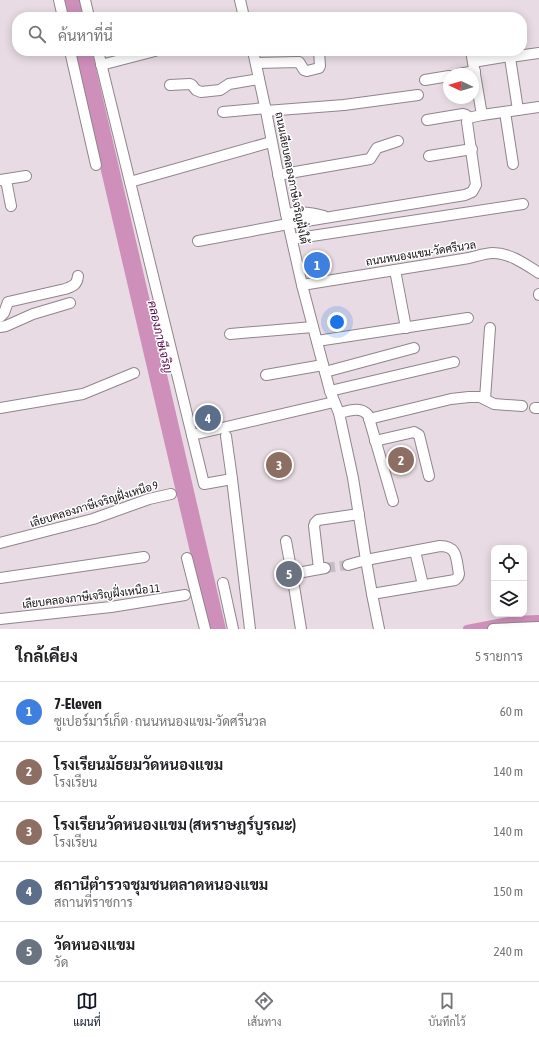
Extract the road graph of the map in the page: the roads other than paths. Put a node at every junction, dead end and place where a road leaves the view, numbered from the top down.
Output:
1 (59, 0) edge
2 (85, 0) edge
3 (240, 0) edge
4 (62, 12) edge
5 (89, 12) edge
6 (243, 12) edge
7 (539, 53) edge
8 (527, 54) edge
9 (71, 56) edge
10 (99, 56) edge
11 (136, 56) edge
12 (254, 56) edge
13 (319, 56) edge
14 (472, 56) edge
15 (507, 56) edge
16 (510, 56) edge
17 (256, 63) junction
18 (101, 65) junction
19 (474, 67) junction
20 (443, 77) edge
21 (259, 79) junction
22 (425, 80) dead end
23 (170, 85) dead end
24 (418, 95) dead end
25 (539, 107) edge
26 (266, 110) junction
27 (518, 110) junction
28 (223, 112) dead end
29 (505, 112) junction
30 (482, 114) junction
31 (468, 118) junction
32 (427, 120) dead end
33 (398, 141) dead end
34 (272, 142) junction
35 (472, 149) junction
36 (429, 156) dead end
37 (513, 164) dead end
38 (96, 165) dead end
39 (26, 176) dead end
40 (278, 176) junction
41 (2, 180) edge
42 (130, 182) junction
43 (522, 204) dead end
44 (10, 206) dead end
45 (287, 219) junction
46 (292, 239) junction
47 (198, 241) dead end
48 (395, 270) junction
49 (539, 273) edge
50 (78, 276) dead end
51 (302, 285) junction
52 (70, 303) dead end
53 (0, 318) edge
54 (468, 318) dead end
55 (0, 327) edge
56 (313, 327) junction
57 (406, 328) junction
58 (490, 328) dead end
59 (230, 334) dead end
60 (317, 341) junction
61 (414, 348) dead end
62 (454, 362) dead end
63 (324, 368) junction
64 (134, 373) dead end
65 (266, 375) dead end
66 (330, 391) junction
67 (485, 399) junction
68 (334, 402) junction
69 (522, 406) dead end
70 (0, 408) edge
71 (339, 413) junction
72 (369, 419) junction
73 (192, 435) junction
74 (226, 436) dead end
75 (375, 441) junction
76 (429, 476) dead end
77 (232, 479) junction
78 (171, 494) dead end
79 (393, 501) dead end
80 (359, 514) junction
81 (286, 542) dead end
82 (0, 543) edge
83 (415, 551) junction
84 (144, 557) dead end
85 (188, 558) dead end
86 (366, 560) junction
87 (348, 565) tunnel mouth
88 (292, 574) junction
89 (0, 578) edge
90 (222, 583) dead end
91 (423, 585) junction
92 (372, 594) junction
93 (185, 595) dead end
94 (0, 619) edge
95 (539, 627) edge
96 (205, 629) edge
97 (233, 629) edge
98 (250, 629) edge
99 (301, 629) edge
100 (379, 629) edge
101 (493, 629) edge

1 - 4 street
2 - 5 street
3 - 6 street
7 - 8 street
9 - 38 street
10 - 18 street
11 - 18 street
12 - 17 street, ถนนเลียบคลองภาษีเจริญฝั่งใต้
13 - 17 street
14 - 19 street
15 - 19 street
16 - 27 street
17 - 21 street, ถนนเลียบคลองภาษีเจริญฝั่งใต้
18 - 42 street
19 - 30 street
20 - 22 street
21 - 23 street
21 - 26 street, ถนนเลียบคลองภาษีเจริญฝั่งใต้
24 - 26 street
25 - 27 street
26 - 28 street
26 - 34 street, ถนนเลียบคลองภาษีเจริญฝั่งใต้
27 - 29 street
29 - 30 street
29 - 37 street
30 - 31 street
31 - 32 street
31 - 35 street
33 - 40 street
34 - 40 street, ถนนเลียบคลองภาษีเจริญฝั่งใต้
34 - 42 street
35 - 36 street
35 - 45 street
39 - 41 street
40 - 45 street, ถนนเลียบคลองภาษีเจริญฝั่งใต้
41 - 44 street
42 - 73 street
43 - 46 street
45 - 46 street, ถนนเลียบคลองภาษีเจริญฝั่งใต้
45 - 47 street
46 - 51 street, ถนนเลียบคลองภาษีเจริญฝั่งใต้
48 - 49 street, ถนนหนองแขม-วัดศรีนวล
48 - 51 street, ถนนหนองแขม-วัดศรีนวล
48 - 57 street
50 - 53 street
51 - 56 street, ถนนเลียบคลองภาษีเจริญฝั่งใต้
52 - 55 street
54 - 57 street
56 - 59 street
56 - 60 street, ถนนเลียบคลองภาษีเจริญฝั่งใต้
57 - 60 street
58 - 67 street
60 - 63 street, ถนนเลียบคลองภาษีเจริญฝั่งใต้
61 - 63 street
62 - 66 street
63 - 65 street
63 - 66 street, ถนนเลียบคลองภาษีเจริญฝั่งใต้
64 - 70 street
66 - 68 street, ถนนเลียบคลองภาษีเจริญฝั่งใต้
67 - 69 street
67 - 72 street
68 - 71 street, ถนนเลียบคลองภาษีเจริญฝั่งใต้
68 - 73 street
71 - 72 street
71 - 80 street, ถนนเลียบคลองภาษีเจริญฝั่งใต้
72 - 75 street
73 - 77 street
74 - 77 street
75 - 76 street
75 - 79 street
77 - 98 street
78 - 82 street, เลียบคลองภาษีเจริญฝั่งเหนือ 9
80 - 86 street, ถนนเลียบคลองภาษีเจริญฝั่งใต้
80 - 88 street
81 - 88 street
83 - 86 street
83 - 91 street
83 - 91 street
84 - 89 street
85 - 96 street
86 - 87 street
86 - 92 street, ถนนเลียบคลองภาษีเจริญฝั่งใต้
88 - 99 street
90 - 97 street
91 - 92 street
92 - 100 street, ถนนเลียบคลองภาษีเจริญฝั่งใต้
93 - 94 street, เลียบคลองภาษีเจริญฝั่งเหนือ 11
95 - 101 street

